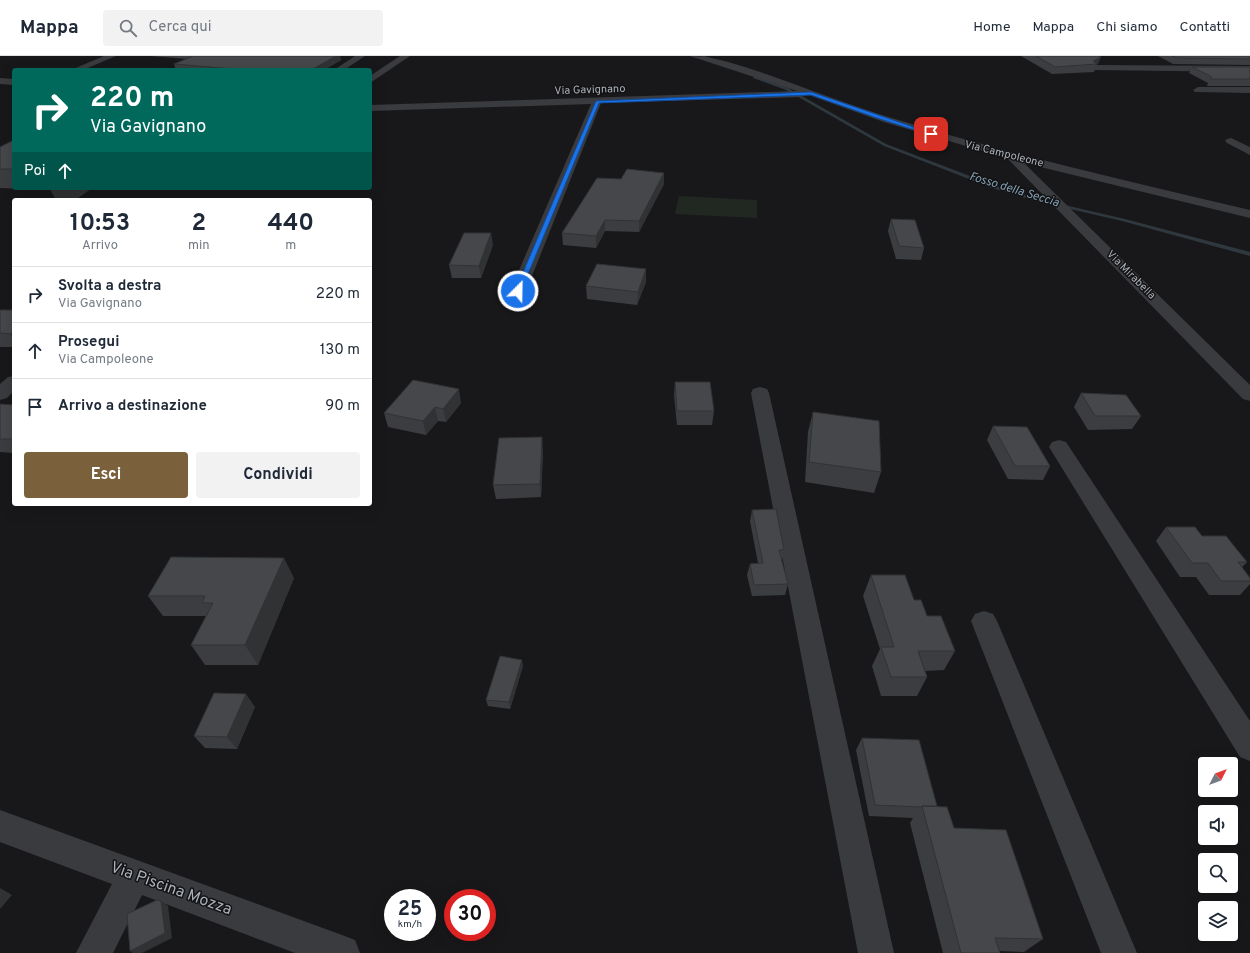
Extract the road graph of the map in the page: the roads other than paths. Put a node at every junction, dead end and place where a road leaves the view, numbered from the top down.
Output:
1 (112, 56) edge
2 (361, 56) edge
3 (406, 56) edge
4 (698, 57) edge
5 (80, 68) edge
6 (341, 68) edge
7 (1096, 68) edge
8 (1250, 69) edge
9 (372, 79) edge
10 (0, 81) edge
11 (12, 82) edge
12 (1198, 90) dead end
13 (1250, 90) edge
14 (811, 93) junction
15 (597, 102) junction
16 (372, 108) edge
17 (1231, 141) dead end
18 (1250, 152) edge
19 (1011, 156) junction
20 (1250, 214) edge
21 (518, 291) dead end
22 (12, 383) edge
23 (760, 393) dead end
24 (0, 394) edge
25 (1250, 395) edge
26 (1059, 447) dead end
27 (984, 621) dead end
28 (1250, 747) edge
29 (0, 826) edge
30 (135, 875) junction
31 (94, 953) edge
32 (342, 953) edge
33 (876, 953) edge
34 (1119, 953) edge

1 - 5 street
2 - 6 street
3 - 9 street
4 - 14 street, Via Campoleone
7 - 8 street
10 - 11 street
12 - 13 street
14 - 15 street, Via Gavignano
14 - 19 street, Via Campoleone
15 - 16 street, Via Gavignano
15 - 21 street
17 - 18 street
19 - 20 street, Via Campoleone
19 - 25 street, Via Mirabella
22 - 24 street
23 - 33 street
26 - 28 street
27 - 34 street
29 - 30 street, Via Piscina Mozza
30 - 31 street
30 - 32 street, Via Piscina Mozza

